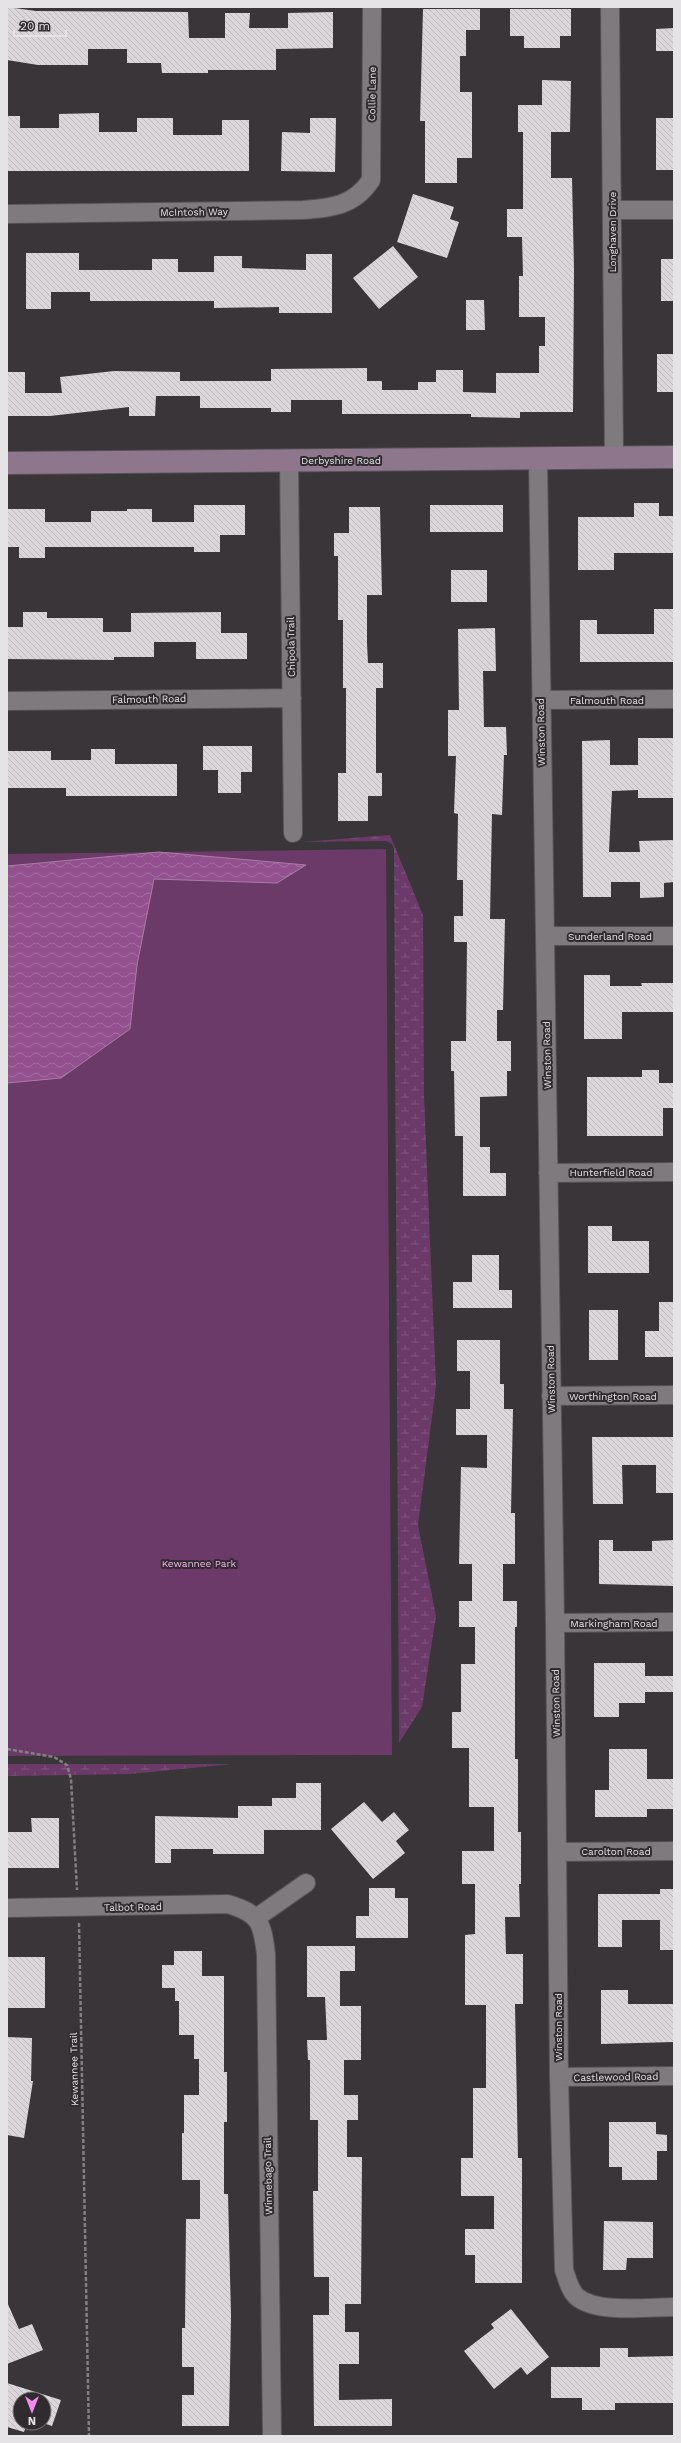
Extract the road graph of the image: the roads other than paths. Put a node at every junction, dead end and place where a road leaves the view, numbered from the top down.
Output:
1 (372, 7) edge
2 (610, 7) edge
3 (371, 180) joint
4 (612, 210) junction
5 (674, 210) edge
6 (7, 214) edge
7 (674, 457) edge
8 (614, 458) junction
9 (538, 459) junction
10 (289, 460) junction
11 (7, 463) edge
12 (292, 698) junction
13 (674, 699) edge
14 (541, 700) junction
15 (7, 701) edge
16 (293, 833) dead end
17 (545, 936) junction
18 (674, 936) edge
19 (674, 1172) edge
20 (548, 1173) junction
21 (674, 1395) edge
22 (551, 1396) junction
23 (674, 1622) edge
24 (555, 1623) junction
25 (674, 1851) edge
26 (558, 1852) junction
27 (306, 1883) dead end
28 (7, 1908) edge
29 (256, 1918) junction
30 (674, 2076) edge
31 (559, 2077) junction
32 (674, 2307) edge
33 (272, 2436) edge

1 - 3 street, Collie Lane
2 - 4 street, Longhaven Drive
3 - 6 street, McIntosh Way
4 - 5 street
4 - 8 street, Longhaven Drive
7 - 8 street, Derbyshire Road
8 - 9 street, Derbyshire Road
9 - 10 street, Derbyshire Road
9 - 14 street, Winston Road
10 - 11 street, Derbyshire Road
10 - 12 street, Chipola Trail
12 - 15 street, Falmouth Road
12 - 16 street, Chipola Trail
13 - 14 street, Falmouth Road
14 - 17 street, Winston Road
17 - 18 street, Sunderland Road
17 - 20 street, Winston Road
19 - 20 street, Hunterfield Road
20 - 22 street, Winston Road
21 - 22 street, Worthington Road
22 - 24 street, Winston Road
23 - 24 street, Markingham Road
24 - 26 street, Winston Road
25 - 26 street, Carolton Road
26 - 31 street, Winston Road
27 - 29 street
28 - 29 street, Talbot Road
29 - 33 street, Winnebago Trail
30 - 31 street, Castlewood Road
31 - 32 street, Winston Road

